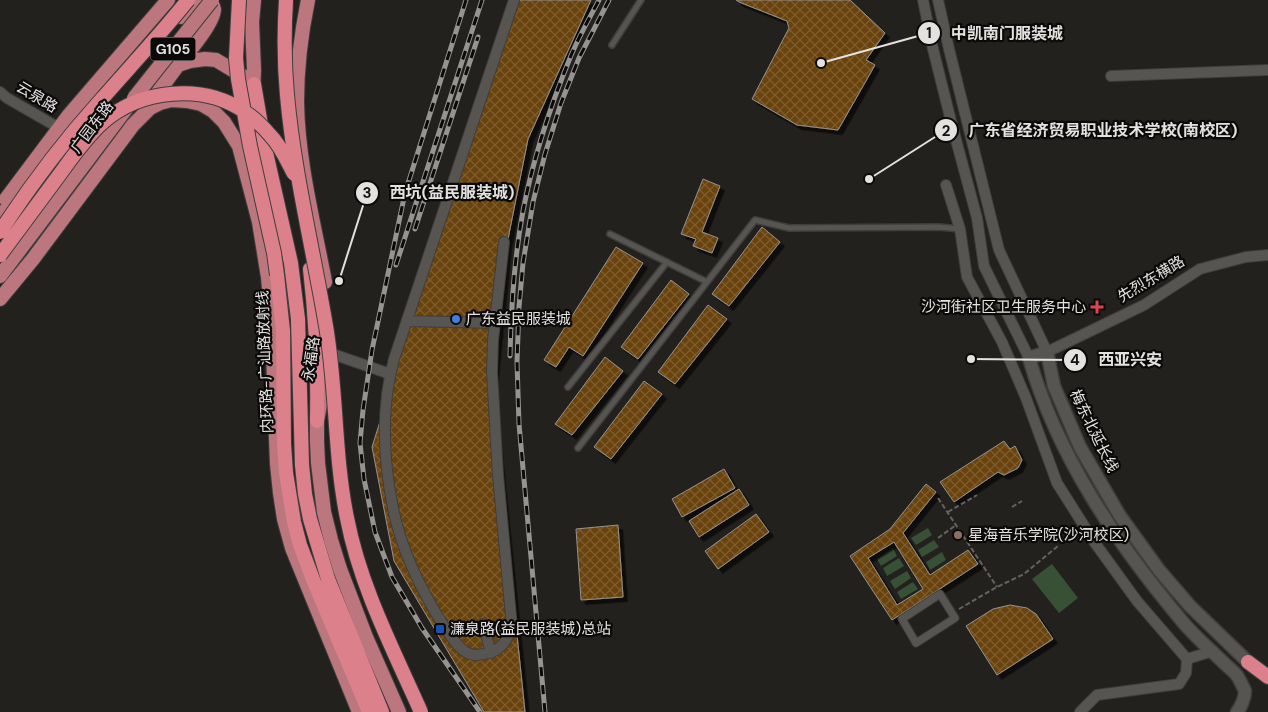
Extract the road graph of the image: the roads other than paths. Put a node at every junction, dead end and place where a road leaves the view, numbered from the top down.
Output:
1 (168, 0) edge
2 (188, 0) edge
3 (198, 0) edge
4 (210, 0) edge
5 (239, 0) edge
6 (254, 0) edge
7 (288, 0) edge
8 (308, 0) edge
9 (514, 0) edge
10 (641, 0) edge
11 (923, 0) edge
12 (938, 0) edge
13 (612, 45) dead end
14 (178, 65) junction
15 (1268, 70) edge
16 (1111, 76) dead end
17 (123, 83) junction
18 (254, 84) junction
19 (0, 92) edge
20 (69, 115) junction
21 (133, 126) junction
22 (59, 128) junction
23 (972, 142) junction
24 (957, 147) junction
25 (244, 165) junction
26 (299, 183) junction
27 (946, 185) dead end
28 (0, 208) edge
29 (0, 216) edge
30 (960, 229) junction
31 (0, 232) edge
32 (610, 234) dead end
33 (504, 242) dead end
34 (0, 254) edge
35 (1268, 255) edge
36 (667, 262) junction
37 (984, 266) junction
38 (0, 276) edge
39 (967, 276) junction
40 (707, 282) junction
41 (0, 299) edge
42 (407, 321) junction
43 (494, 323) junction
44 (1047, 352) junction
45 (330, 354) junction
46 (1029, 358) junction
47 (390, 374) junction
48 (568, 387) dead end
49 (317, 421) junction
50 (578, 448) dead end
51 (952, 613) joint
52 (483, 624) dead end
53 (1213, 651) junction
54 (491, 653) junction
55 (1187, 659) junction
56 (1248, 662) joint
57 (1268, 677) edge
58 (359, 712) edge
59 (369, 712) edge
60 (382, 712) edge
61 (399, 712) edge
62 (421, 712) edge
63 (1080, 712) edge
64 (1237, 712) edge

1 - 20 main road, 广园东路
2 - 31 highway, bridge
3 - 17 main road
4 - 14 main road
4 - 38 main road, 广园东路 / G105, bridge
5 - 59 highway, 内环路-广汕路放射线, bridge
6 - 18 main road
7 - 26 highway, bridge
7 - 49 highway, bridge
8 - 45 main road, 永福路
9 - 42 street
10 - 13 lane
11 - 24 street
12 - 23 street, 梅东北延长线
14 - 18 main road
14 - 21 main road
15 - 16 street
17 - 20 main road
17 - 29 main road
18 - 25 main road
18 - 60 highway
19 - 22 street, 云泉路
20 - 22 main road, 广园东路
21 - 25 main road
21 - 41 main road
22 - 28 main road, 广园东路
23 - 24 street
23 - 44 street, 梅东北延长线
24 - 37 street
25 - 58 main road
26 - 34 highway, bridge
26 - 62 highway, bridge
27 - 30 street
30 - 39 street
30 - 40 lane
32 - 36 lane
33 - 43 street
35 - 44 street, 先烈东横路
36 - 40 lane
36 - 48 lane
37 - 39 street
37 - 46 street
39 - 55 street
40 - 50 lane
42 - 43 street
42 - 47 street
43 - 54 street
44 - 46 street, 先烈东横路
44 - 56 street, 梅东北延长线
45 - 47 street
45 - 49 main road, 永福路
46 - 53 street
47 - 54 street
49 - 61 main road, 永福路
51 - 51 street
52 - 54 street
53 - 55 street
53 - 64 street
55 - 63 street
56 - 57 highway

